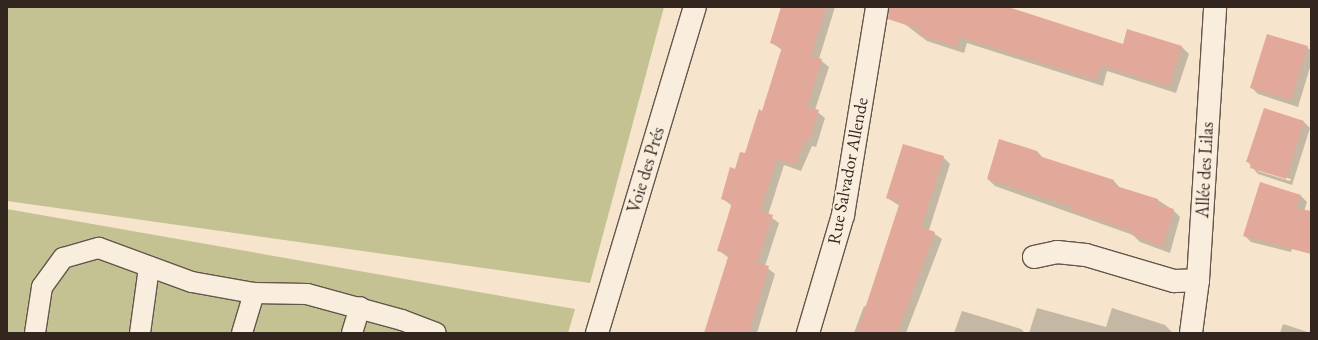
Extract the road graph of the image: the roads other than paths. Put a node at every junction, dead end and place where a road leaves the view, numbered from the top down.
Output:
1 (695, 7) edge
2 (877, 7) edge
3 (1214, 7) edge
4 (1034, 256) dead end
5 (149, 268) junction
6 (1198, 280) junction
7 (254, 294) junction
8 (360, 307) junction
9 (35, 333) edge
10 (140, 333) edge
11 (242, 333) edge
12 (352, 333) edge
13 (436, 333) edge
14 (598, 333) edge
15 (808, 333) edge
16 (1191, 333) edge

1 - 14 street, Voie des Prés
2 - 15 street, Rue Salvador Allende
3 - 6 street, Allée des Lilas
4 - 6 street
5 - 7 lane
5 - 9 lane
5 - 10 lane
6 - 16 street, Allée des Lilas
7 - 8 lane
7 - 11 lane
8 - 12 lane
8 - 13 lane

